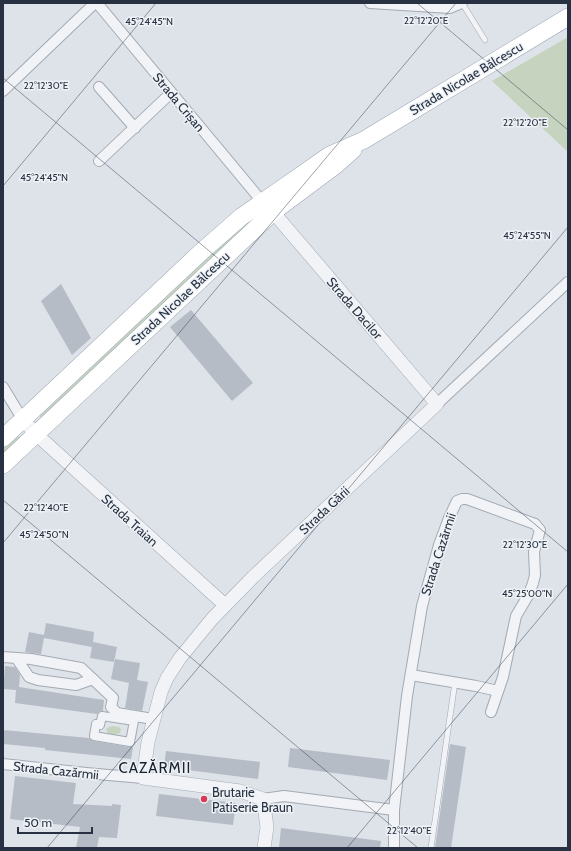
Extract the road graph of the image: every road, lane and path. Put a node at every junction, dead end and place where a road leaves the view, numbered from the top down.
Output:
1 (96, 3) edge
2 (370, 3) edge
3 (462, 3) edge
4 (568, 17) edge
5 (485, 40) dead end
6 (99, 87) dead end
7 (3, 91) edge
8 (171, 93) junction
9 (135, 128) junction
10 (99, 161) dead end
11 (267, 207) junction
12 (568, 282) edge
13 (3, 387) edge
14 (437, 404) junction
15 (23, 420) junction
16 (36, 434) junction
17 (3, 438) edge
18 (3, 465) edge
19 (225, 605) junction
20 (3, 657) edge
21 (17, 659) junction
22 (411, 675) junction
23 (93, 679) junction
24 (455, 682) junction
25 (498, 691) junction
26 (491, 712) dead end
27 (153, 719) junction
28 (134, 721) joint
29 (3, 764) edge
30 (143, 778) junction
31 (263, 799) junction
32 (394, 810) junction
33 (264, 848) edge
34 (394, 848) edge
35 (431, 848) edge

1 - 7 street
1 - 8 street, Strada Crișan
2 - 3 street
3 - 5 lane
4 - 11 main road, Strada Nicolae Bălcescu
6 - 9 street
8 - 9 street
8 - 11 street, Strada Crișan
9 - 10 street
11 - 14 street, Strada Dacilor
11 - 15 main road, Strada Nicolae Bălcescu
11 - 16 main road, Strada Nicolae Bălcescu
12 - 14 street, Strada Gării
13 - 15 street
14 - 19 street, Strada Gării
15 - 16 street, Strada Traian
15 - 17 main road, Strada Nicolae Bălcescu
16 - 18 main road, Strada Nicolae Bălcescu
16 - 19 street, Strada Traian
19 - 27 street, Strada Gării
20 - 21 street
21 - 23 street
21 - 23 street
22 - 24 street
22 - 25 street, Strada Cazărmii
22 - 32 street, Strada Cazărmii
23 - 27 street
24 - 25 street
24 - 35 lane
25 - 26 street, Strada Cazărmii
27 - 30 street, Strada Gării
28 - 28 street
29 - 30 street, Strada Cazărmii
30 - 31 street, Strada Cazărmii
31 - 32 street, Strada Cazărmii
31 - 33 street
32 - 34 street, Strada Cazărmii

